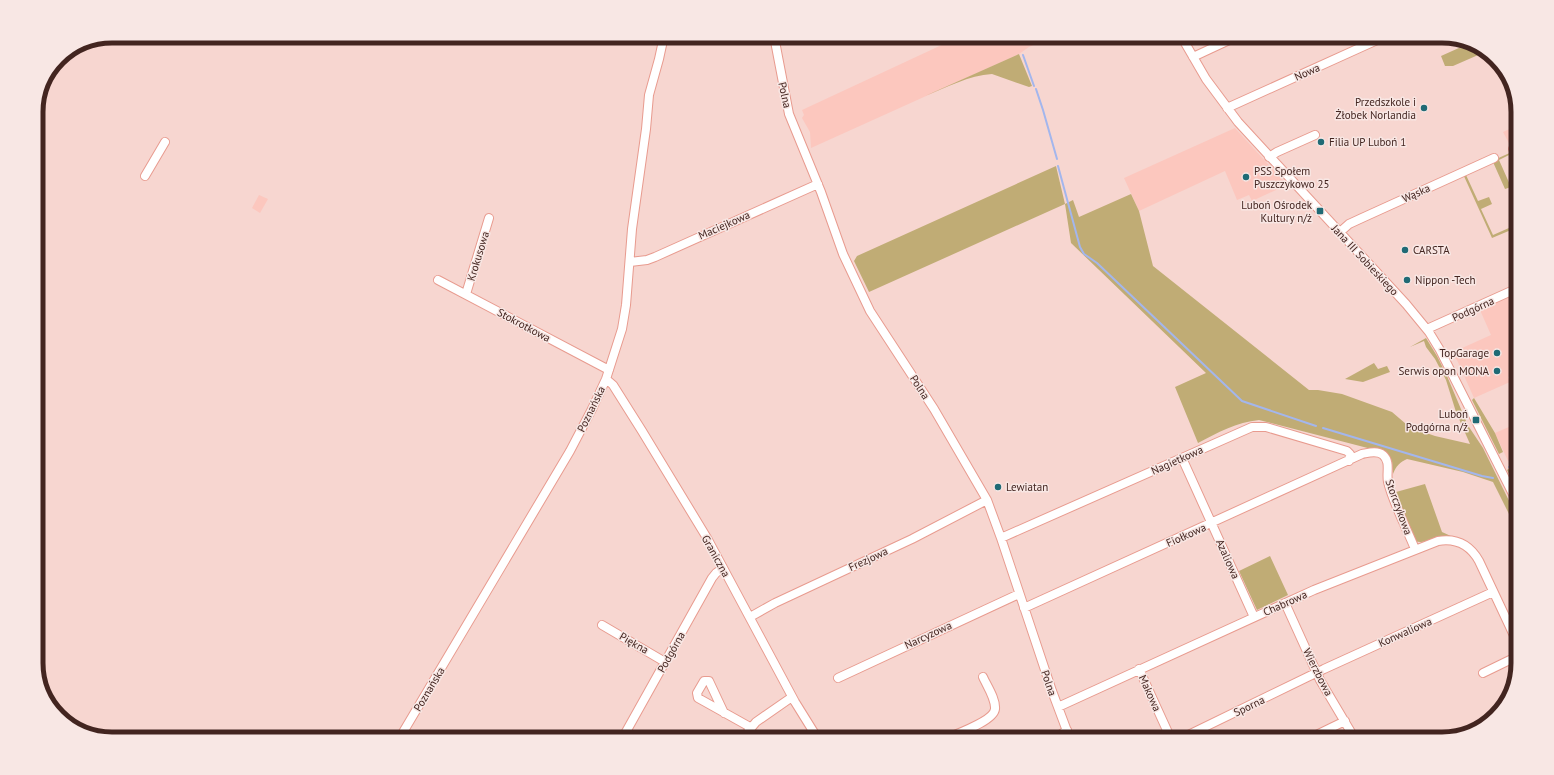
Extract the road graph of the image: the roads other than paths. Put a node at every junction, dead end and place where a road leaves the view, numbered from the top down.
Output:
1 (662, 43) edge
2 (775, 43) edge
3 (1185, 43) edge
4 (1223, 43) edge
5 (1371, 43) edge
6 (1193, 57) junction
7 (1227, 108) junction
8 (1315, 135) dead end
9 (165, 142) dead end
10 (1270, 157) junction
11 (1494, 158) dead end
12 (146, 176) dead end
13 (818, 184) junction
14 (489, 218) dead end
15 (1340, 232) junction
16 (630, 262) junction
17 (438, 280) dead end
18 (1511, 291) edge
19 (466, 294) junction
20 (1427, 329) junction
21 (609, 370) junction
22 (606, 379) junction
23 (1182, 458) junction
24 (1349, 461) junction
25 (1511, 490) edge
26 (986, 500) junction
27 (1212, 523) junction
28 (1001, 538) junction
29 (1415, 549) junction
30 (723, 568) junction
31 (1493, 592) junction
32 (1020, 594) junction
33 (1285, 603) junction
34 (1024, 608) junction
35 (750, 617) junction
36 (1254, 617) junction
37 (602, 625) dead end
38 (1511, 629) edge
39 (1511, 659) edge
40 (665, 662) junction
41 (1139, 670) junction
42 (1317, 673) junction
43 (1483, 673) dead end
44 (983, 677) dead end
45 (838, 678) dead end
46 (792, 697) junction
47 (1058, 706) junction
48 (724, 713) dead end
49 (1344, 721) junction
50 (750, 728) junction
51 (1067, 730) joint
52 (403, 732) edge
53 (625, 732) edge
54 (747, 732) edge
55 (814, 732) edge
56 (960, 732) edge
57 (1064, 732) edge
58 (1168, 732) edge
59 (1195, 732) edge
60 (1322, 732) edge
61 (1351, 732) edge

1 - 16 street, Poznańska
2 - 13 street, Polna
3 - 6 street, Jana III Sobieskiego
4 - 6 street
5 - 7 street, Nowa
6 - 7 street, Jana III Sobieskiego
7 - 10 street, Jana III Sobieskiego
8 - 10 street
9 - 12 street
10 - 15 street, Jana III Sobieskiego
11 - 15 street, Wąska
13 - 16 street, Maciejkowa
13 - 26 street, Polna
14 - 19 street, Krokusowa
15 - 20 street, Jana III Sobieskiego
16 - 21 street, Poznańska
17 - 19 street, Stokrotkowa
18 - 20 street, Podgórna
19 - 21 street, Stokrotkowa
20 - 25 street, Jana III Sobieskiego
21 - 22 street, Poznańska
22 - 30 street, Graniczna
22 - 52 street, Poznańska
23 - 24 street, Nagietkowa
23 - 27 street, Azaliowa
23 - 28 street, Nagietkowa
24 - 27 street, Fiołkowa
24 - 29 street, Storczykowa
26 - 28 street, Polna
26 - 35 street, Frezjowa
27 - 34 street, Fiołkowa
27 - 36 street, Azaliowa
28 - 32 street, Polna
29 - 31 street, Chabrowa
29 - 33 street, Chabrowa
30 - 35 street, Graniczna
30 - 40 street, Podgórna
31 - 38 street, Chabrowa
31 - 42 street, Konwaliowa
32 - 34 street, Polna
32 - 45 street, Narcyzowa
33 - 36 street, Chabrowa
33 - 42 street, Wierzbowa
34 - 47 street, Polna
35 - 46 street, Graniczna
36 - 41 street, Chabrowa
37 - 40 street, Piękna
39 - 43 street
40 - 53 street, Podgórna
41 - 47 street, Chabrowa
41 - 58 street, Makowa
42 - 49 street, Wierzbowa
42 - 59 street, Sporna
44 - 56 street
46 - 50 street
46 - 55 street, Graniczna
47 - 51 street, Polna
48 - 50 street
49 - 60 street
49 - 61 street, Wierzbowa
50 - 54 street
51 - 57 street

